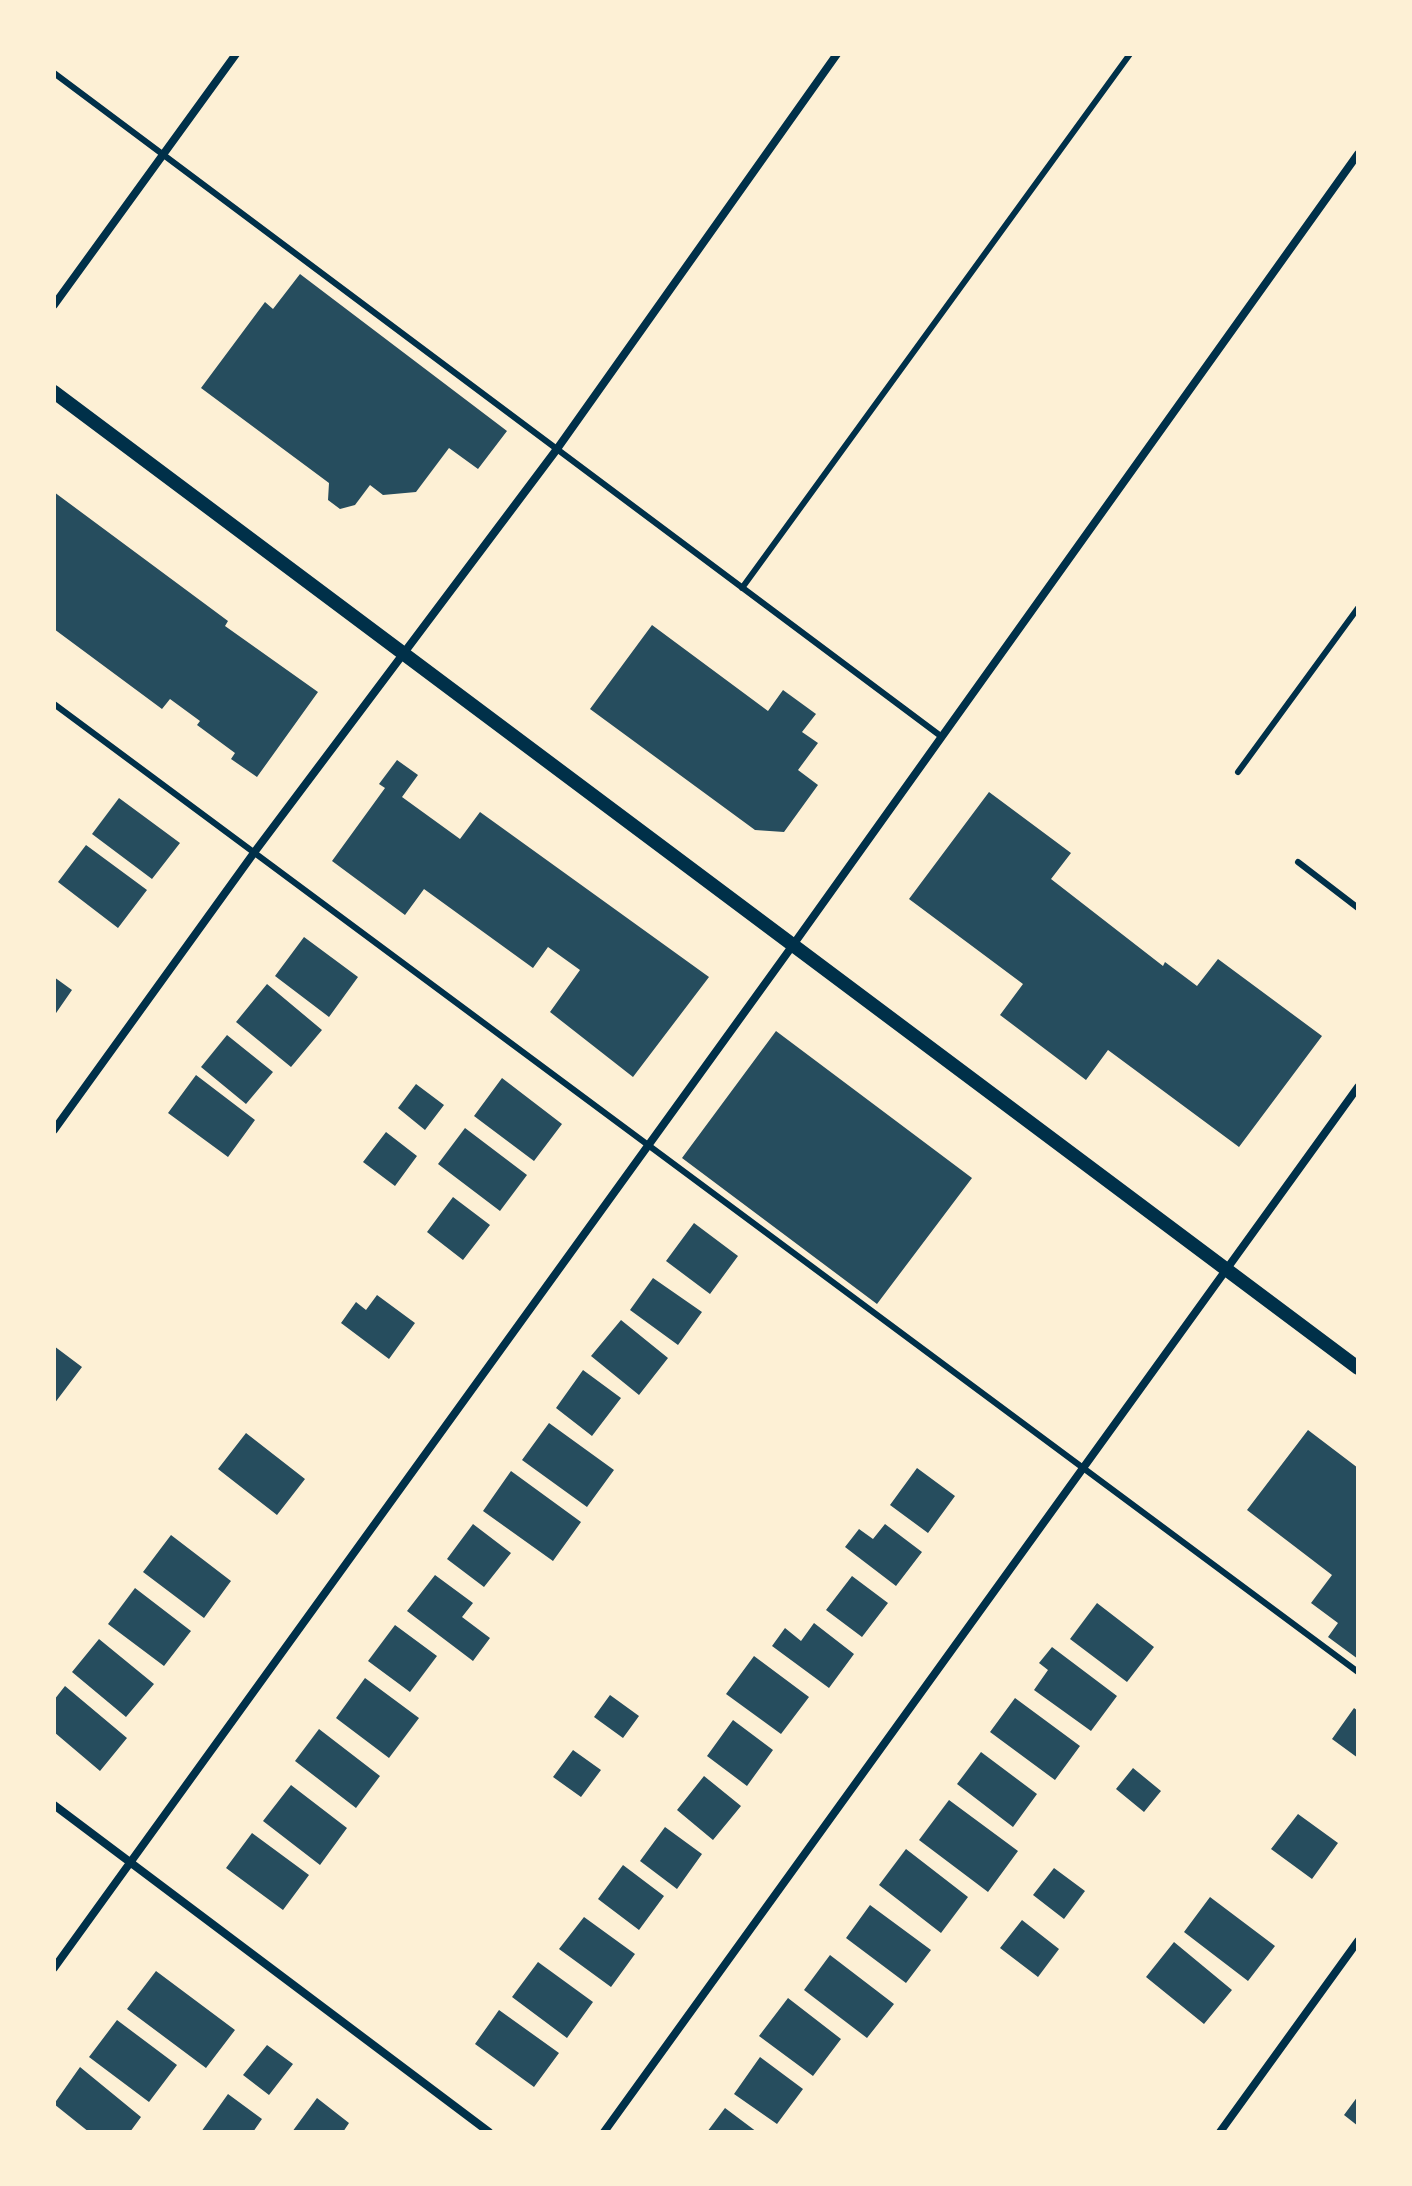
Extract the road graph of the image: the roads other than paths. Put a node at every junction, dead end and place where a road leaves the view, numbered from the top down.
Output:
1 (236, 54) edge
2 (837, 54) edge
3 (1130, 54) edge
4 (54, 73) edge
5 (1358, 154) edge
6 (163, 155) junction
7 (54, 305) edge
8 (54, 392) edge
9 (557, 449) junction
10 (742, 588) junction
11 (1358, 608) edge
12 (402, 654) junction
13 (54, 704) edge
14 (942, 737) junction
15 (1238, 772) dead end
16 (256, 850) junction
17 (1298, 862) dead end
18 (1358, 908) edge
19 (793, 945) junction
20 (1358, 1087) edge
21 (54, 1130) edge
22 (647, 1145) junction
23 (1227, 1272) junction
24 (1358, 1368) edge
25 (1083, 1471) junction
26 (1358, 1672) edge
27 (54, 1805) edge
28 (130, 1863) junction
29 (1358, 1941) edge
30 (54, 1968) edge
31 (489, 2132) edge
32 (604, 2132) edge
33 (1220, 2132) edge

1 - 6 street
2 - 9 street
3 - 10 lane
4 - 6 lane
5 - 14 street
6 - 7 street
6 - 9 lane
8 - 12 street
9 - 10 lane
9 - 12 street
10 - 14 lane
11 - 15 lane
12 - 16 street
12 - 19 street
13 - 16 lane
14 - 19 street
16 - 21 street
16 - 22 lane
17 - 18 lane
19 - 22 street
19 - 23 street
20 - 23 street
22 - 25 lane
22 - 28 street
23 - 24 street
23 - 25 street
25 - 26 lane
25 - 32 street
27 - 28 street
28 - 30 street
28 - 31 street
29 - 33 street

